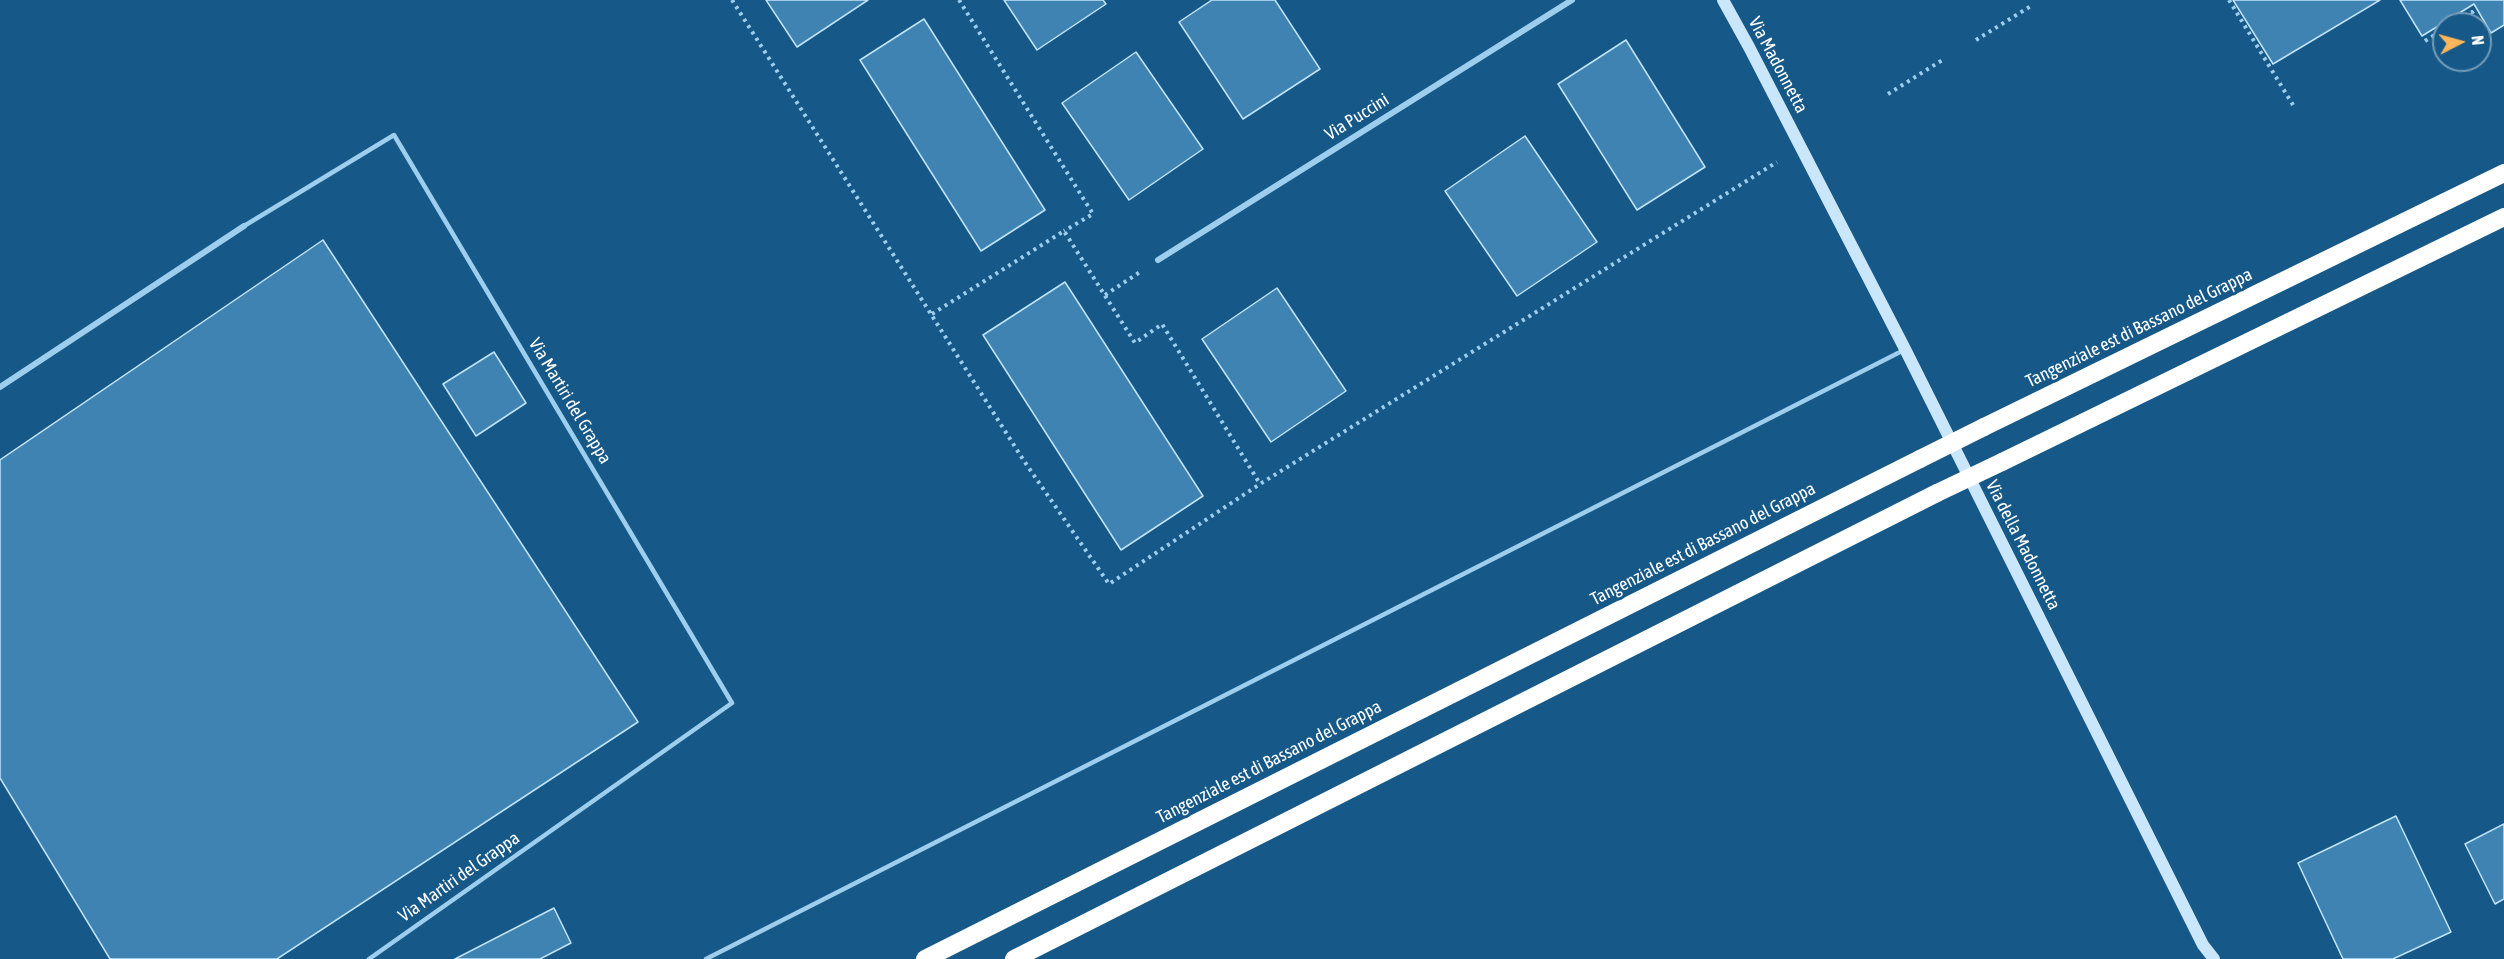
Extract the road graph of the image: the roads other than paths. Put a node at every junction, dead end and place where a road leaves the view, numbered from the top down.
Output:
1 (1572, 0) edge
2 (1723, 0) edge
3 (1800, 147) joint
4 (2504, 173) edge
5 (2504, 217) edge
6 (244, 226) joint
7 (1158, 260) road end
8 (1905, 349) junction
9 (0, 387) edge
10 (369, 959) edge
11 (706, 959) edge
12 (925, 959) edge
13 (1014, 959) edge
14 (2214, 959) edge

1 - 7 street, Via Puccini
2 - 3 street, Via Madonnetta
3 - 8 street, Via della Madonnetta
4 - 12 highway, Tangenziale est di Bassano del Grappa, bridge
5 - 13 highway, bridge
6 - 9 street, Via Martiri del Grappa
6 - 10 lane, Via Martiri del Grappa
8 - 11 lane
8 - 14 street, Via della Madonnetta

